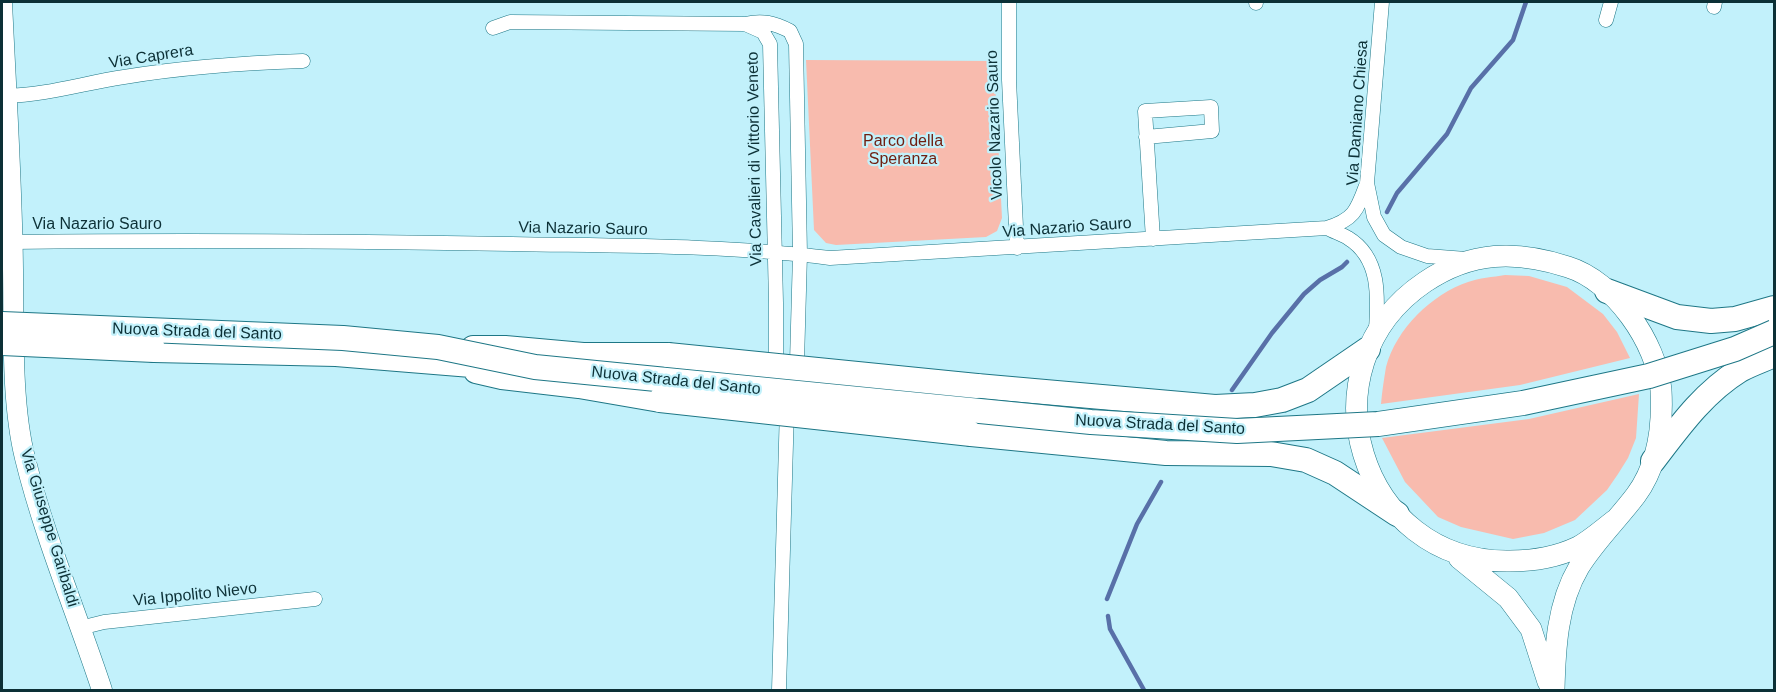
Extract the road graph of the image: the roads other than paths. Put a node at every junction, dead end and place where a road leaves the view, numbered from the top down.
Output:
1 (2, 2) edge
2 (1009, 2) edge
3 (1382, 2) edge
4 (1611, 2) edge
5 (1605, 20) dead end
6 (745, 24) junction
7 (492, 28) dead end
8 (303, 61) dead end
9 (6, 96) junction
10 (1146, 136) junction
11 (1367, 183) junction
12 (1327, 228) junction
13 (1153, 239) junction
14 (12, 242) junction
15 (1017, 248) junction
16 (774, 251) junction
17 (800, 254) junction
18 (1474, 259) junction
19 (1607, 291) junction
20 (1774, 308) edge
21 (2, 324) edge
22 (1774, 332) edge
23 (1372, 341) junction
24 (2, 343) edge
25 (440, 355) junction
26 (1774, 355) edge
27 (787, 405) junction
28 (1653, 461) junction
29 (1397, 514) junction
30 (1615, 520) junction
31 (1446, 549) junction
32 (315, 599) dead end
33 (80, 628) junction
34 (102, 690) edge
35 (779, 690) edge
36 (1552, 690) edge

1 - 9 main road, Via Giuseppe Garibaldi
2 - 15 street, Vicolo Nazario Sauro
3 - 11 street, Via Damiano Chiesa
4 - 5 street
6 - 7 street
6 - 16 street, Via Cavalieri di Vittorio Veneto
6 - 17 street, Via Cavalieri di Vittorio Veneto
8 - 9 street, Via Caprera
9 - 14 main road, Via Giuseppe Garibaldi
10 - 10 street, Via Nazario Sauro
10 - 13 street, Via Nazario Sauro
11 - 12 street, Via Nazario Sauro
11 - 18 street, Via Damiano Chiesa
12 - 13 street, Via Nazario Sauro
12 - 23 street
13 - 15 street, Via Nazario Sauro
14 - 16 street, Via Nazario Sauro
14 - 33 main road, Via Giuseppe Garibaldi
15 - 17 street, Via Nazario Sauro
16 - 17 street, Via Nazario Sauro
16 - 27 street, Via Cavalieri di Vittorio Veneto
17 - 27 street, Via Cavalieri di Vittorio Veneto
18 - 19 main road
18 - 23 main road
19 - 20 highway
19 - 28 main road
21 - 25 highway, Nuova Strada del Santo, bridge
22 - 25 highway, Nuova Strada del Santo, bridge
23 - 25 highway, bridge
23 - 29 main road
24 - 25 highway, Nuova Strada del Santo, bridge
25 - 29 highway, bridge
26 - 28 highway
27 - 35 street, Via Cavalieri di Vittorio Veneto
28 - 30 main road
29 - 31 main road
30 - 31 main road
30 - 36 main road
31 - 36 main road
32 - 33 street, Via Ippolito Nievo
33 - 34 main road, Via Giuseppe Garibaldi

